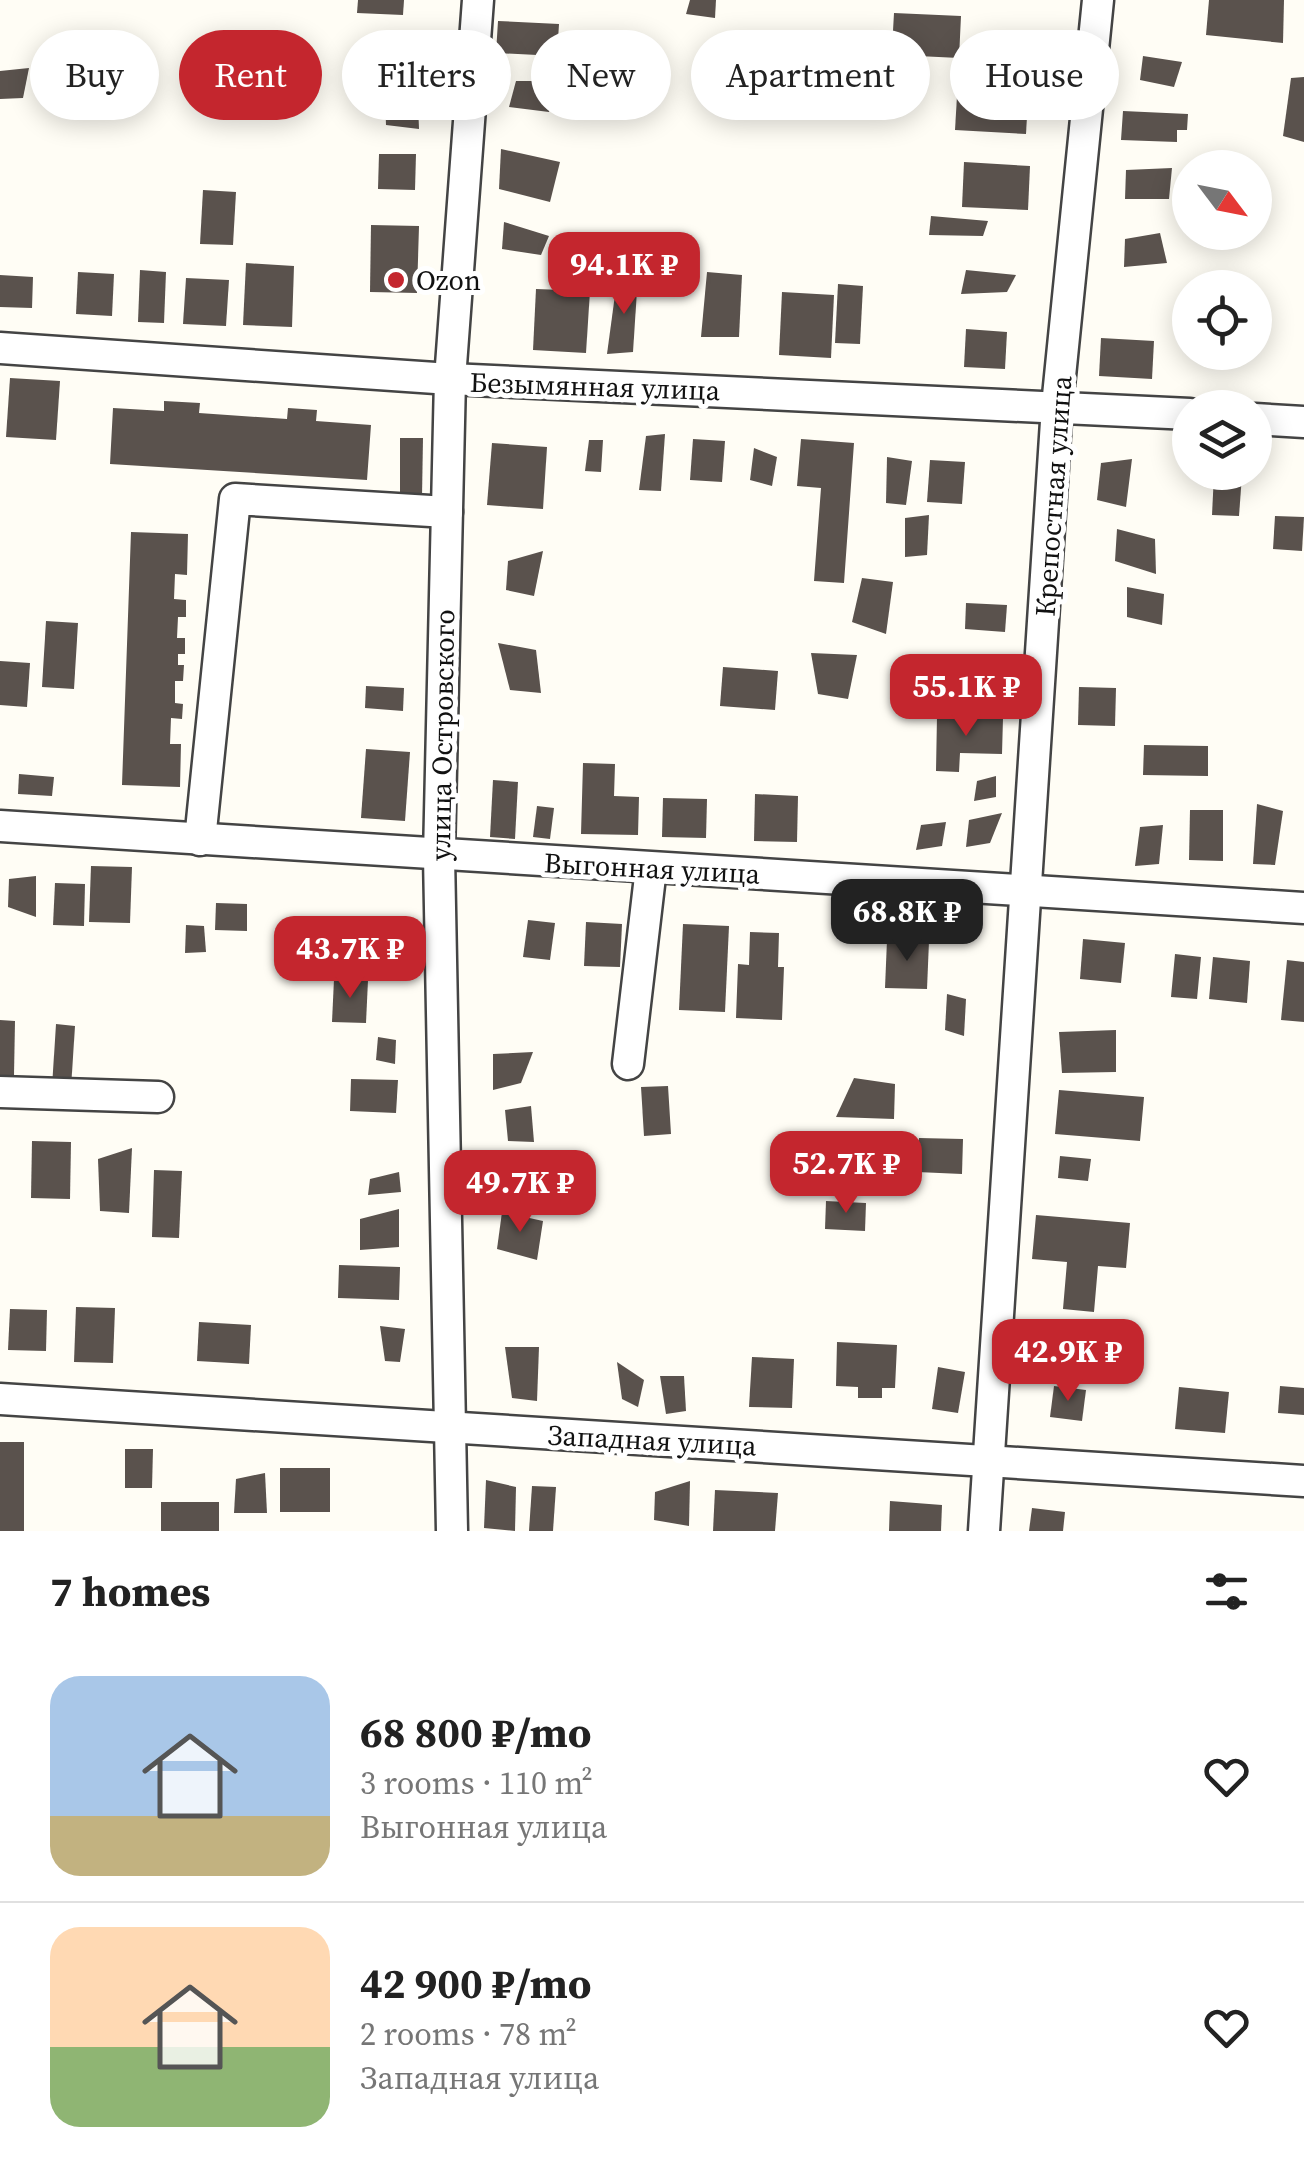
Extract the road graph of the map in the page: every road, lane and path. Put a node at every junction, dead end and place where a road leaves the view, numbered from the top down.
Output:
1 (478, 0) edge
2 (1098, 0) edge
3 (0, 348) edge
4 (450, 380) junction
5 (1057, 406) junction
6 (1172, 413) edge
7 (1272, 419) edge
8 (1304, 422) edge
9 (447, 512) junction
10 (0, 826) edge
11 (200, 840) junction
12 (439, 856) junction
13 (651, 868) junction
14 (1028, 890) junction
15 (1304, 908) edge
16 (628, 1064) dead end
17 (0, 1092) edge
18 (158, 1097) dead end
19 (0, 1398) edge
20 (449, 1428) junction
21 (989, 1460) junction
22 (1304, 1482) edge
23 (452, 1531) edge
24 (984, 1531) edge

1 - 4 street, улица Островского
2 - 5 street, Крепостная улица
3 - 4 street, Безымянная улица
4 - 5 street, Безымянная улица
4 - 9 street, улица Островского
5 - 6 street, Безымянная улица
5 - 14 street, Крепостная улица
7 - 8 street
9 - 11 street
9 - 12 street, улица Островского
10 - 11 street, Выгонная улица
11 - 12 street, Выгонная улица
12 - 13 street, Выгонная улица
12 - 20 street, улица Островского
13 - 14 street, Выгонная улица
13 - 16 street
14 - 15 street, Выгонная улица
14 - 21 street, Крепостная улица
17 - 18 street
19 - 20 street, Западная улица
20 - 21 street, Западная улица
20 - 23 street, улица Островского
21 - 22 street, Западная улица
21 - 24 street, Крепостная улица

